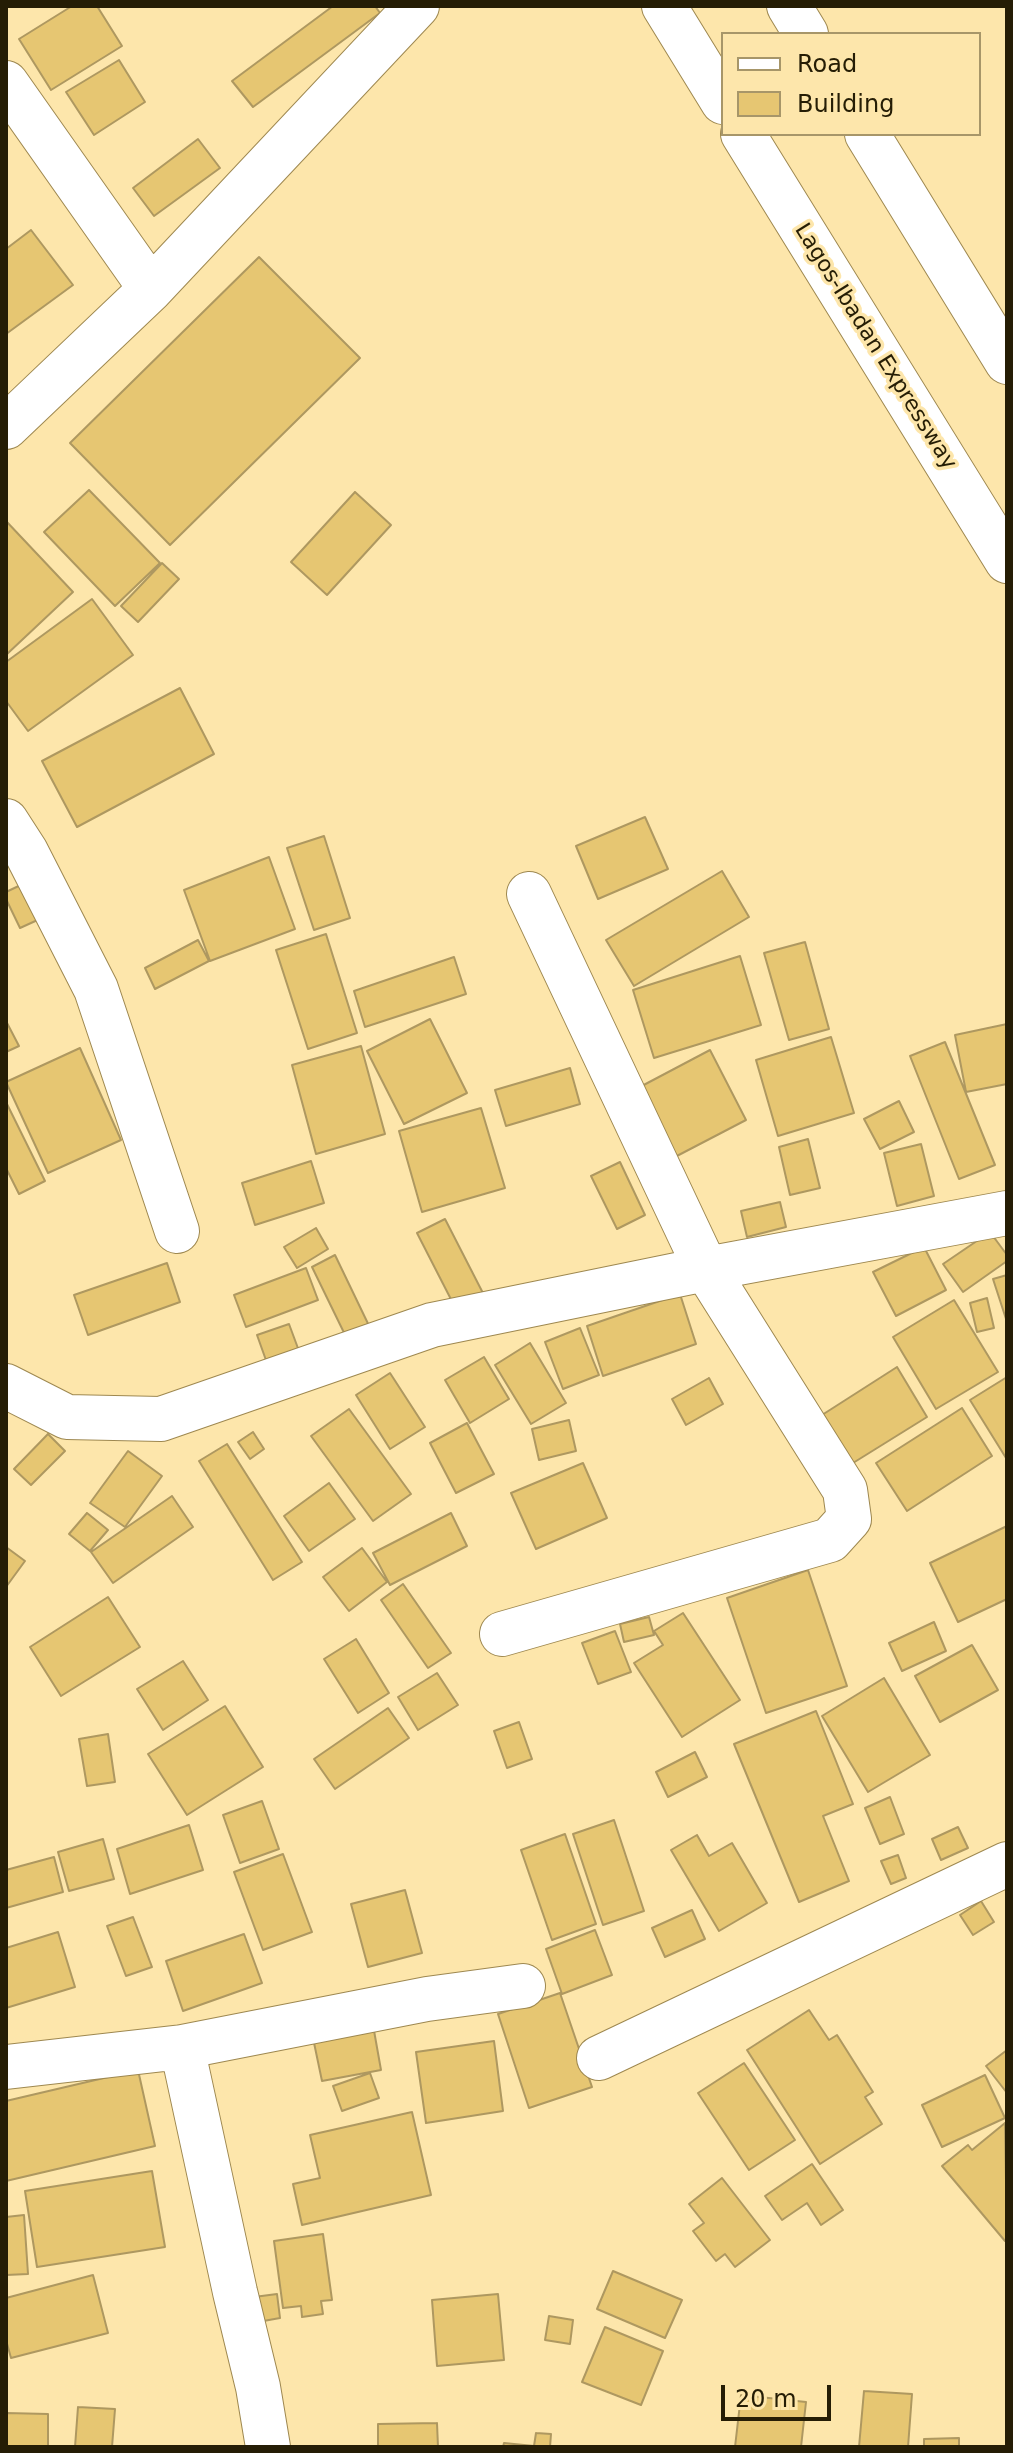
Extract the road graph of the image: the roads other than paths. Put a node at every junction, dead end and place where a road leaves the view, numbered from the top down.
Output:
1 (417, 6) edge
2 (664, 6) edge
3 (789, 6) edge
4 (805, 32) edge
5 (6, 83) edge
6 (721, 99) edge
7 (744, 136) edge
8 (868, 136) edge
9 (151, 289) junction
10 (1007, 362) edge
11 (6, 427) edge
12 (1007, 561) edge
13 (6, 821) edge
14 (529, 894) dead end
15 (1007, 1213) edge
16 (177, 1231) dead end
17 (706, 1269) junction
18 (6, 1386) edge
19 (502, 1634) dead end
20 (1007, 1864) edge
21 (523, 1986) dead end
22 (182, 2047) junction
23 (599, 2058) dead end
24 (6, 2067) edge
25 (268, 2447) edge

1 - 9 main road
2 - 6 main road
3 - 4 main road
5 - 9 main road
7 - 12 main road, Lagos-Ibadan Expressway
8 - 10 main road
9 - 11 main road
13 - 16 main road
14 - 17 main road
15 - 17 main road
17 - 18 main road
17 - 19 main road
20 - 23 main road
21 - 22 main road
22 - 24 main road
22 - 25 main road

